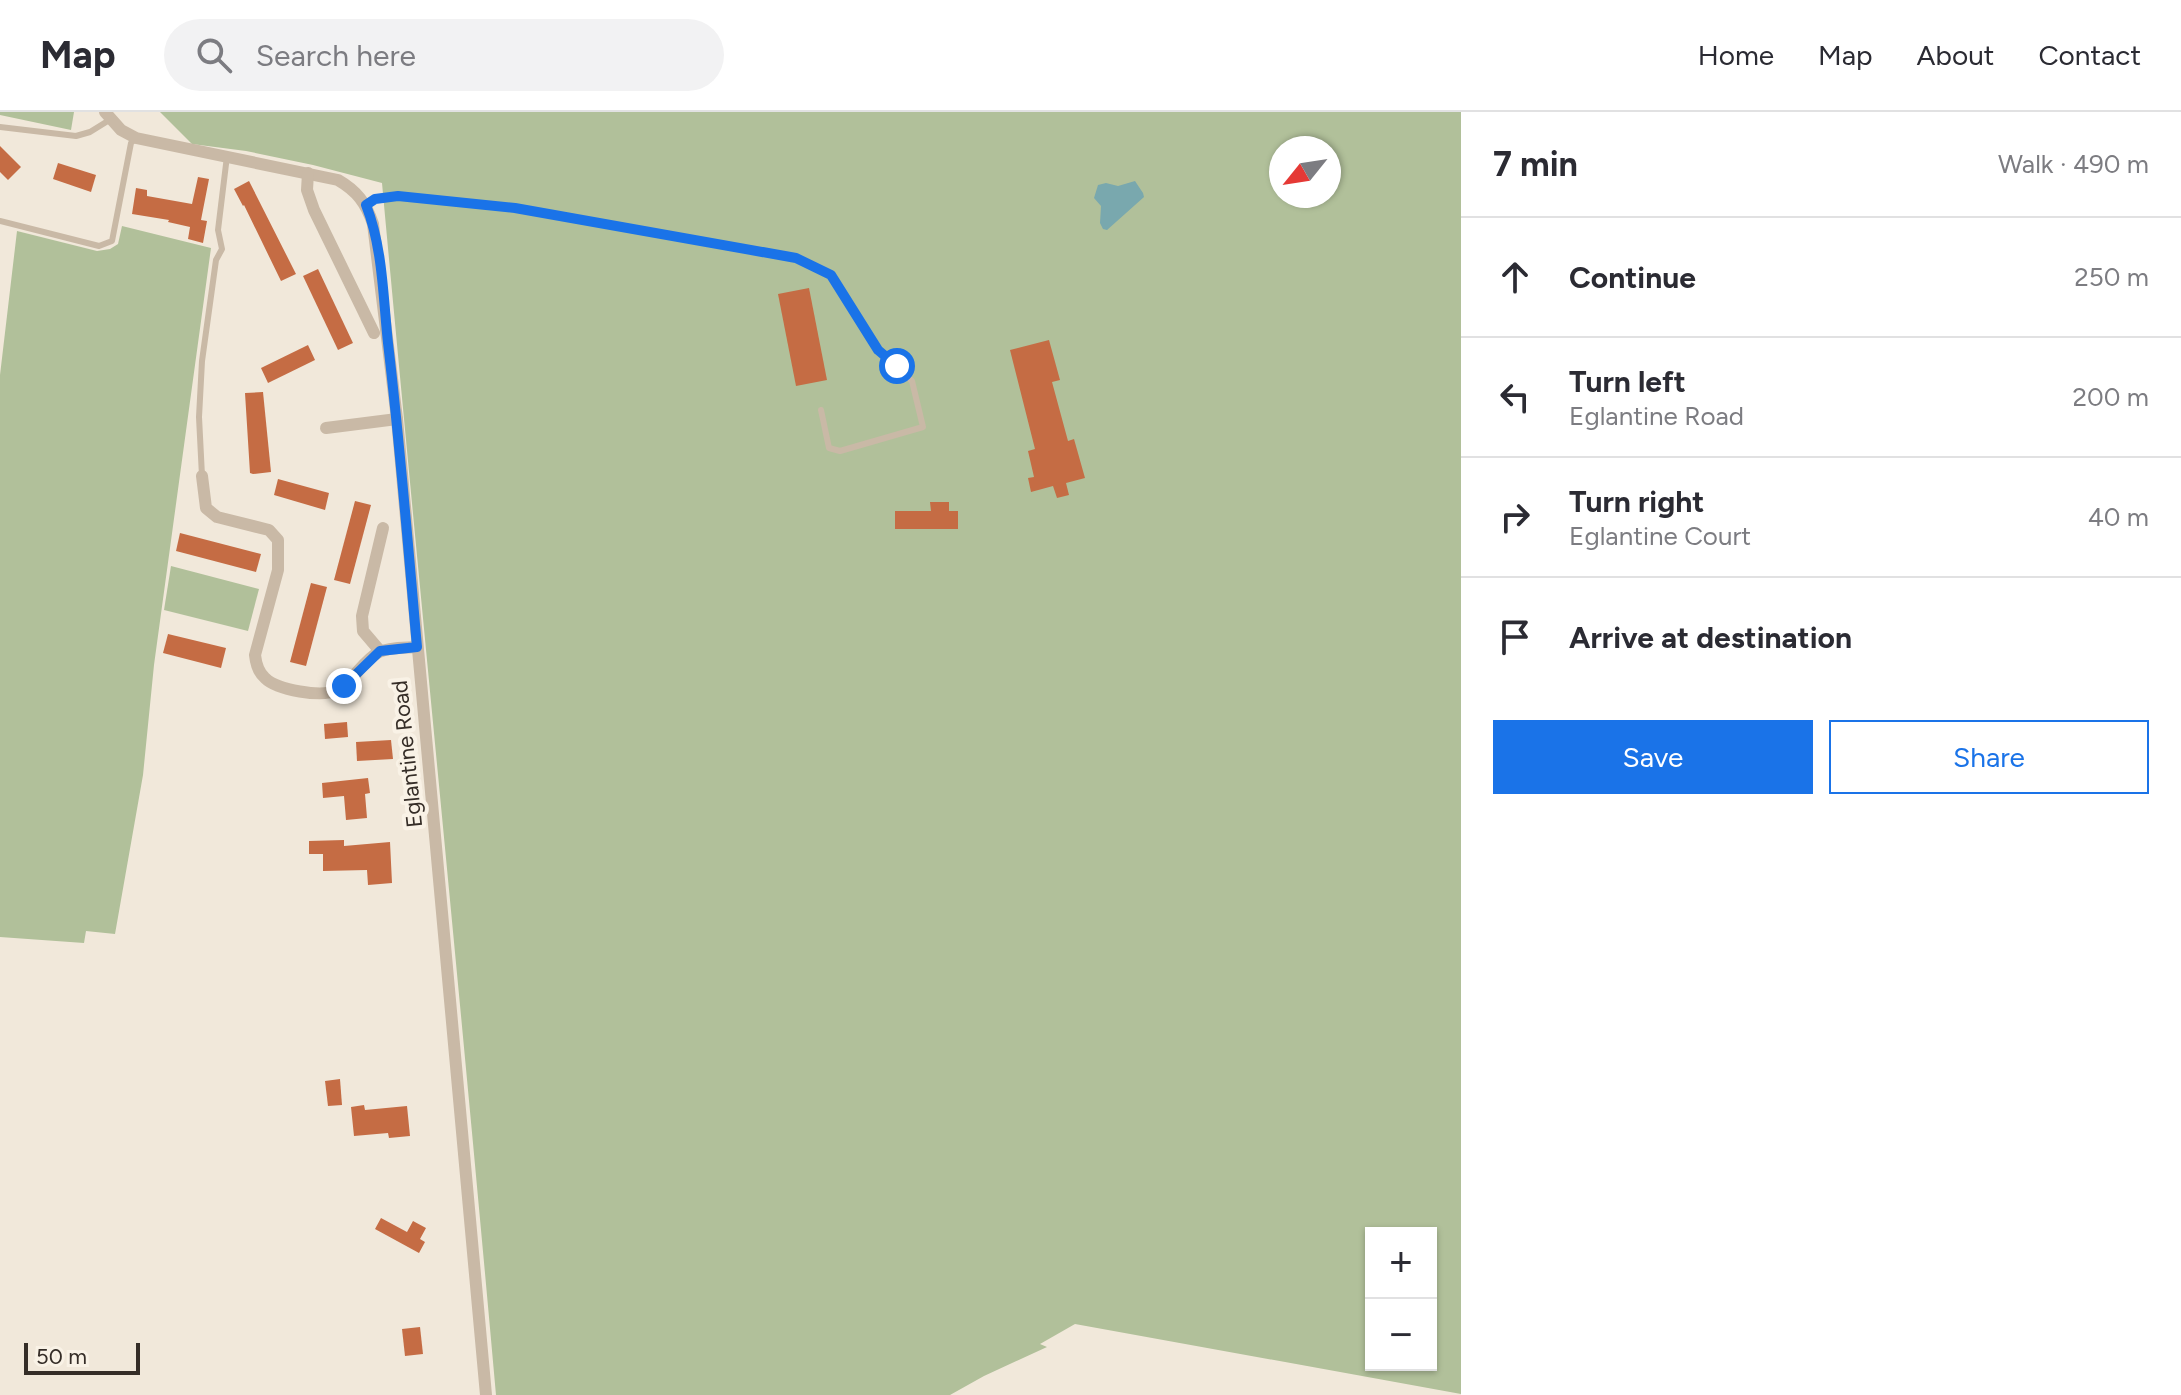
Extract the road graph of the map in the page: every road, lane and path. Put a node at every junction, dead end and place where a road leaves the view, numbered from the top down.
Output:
1 (108, 115) edge
2 (0, 127) edge
3 (136, 138) junction
4 (227, 156) junction
5 (308, 173) junction
6 (366, 205) junction
7 (0, 221) edge
8 (374, 333) dead end
9 (821, 410) dead end
10 (397, 419) junction
11 (326, 428) dead end
12 (202, 476) joint
13 (383, 528) dead end
14 (417, 647) junction
15 (380, 651) junction
16 (486, 1395) edge

1 - 2 lane
1 - 3 street
3 - 4 street
3 - 7 lane
4 - 5 street
4 - 12 lane
5 - 6 street
5 - 8 street
6 - 9 lane
6 - 10 street, Eglantine Road
10 - 11 street
10 - 14 street, Eglantine Road
12 - 15 street
13 - 15 street
14 - 15 street
14 - 16 street, Eglantine Road

